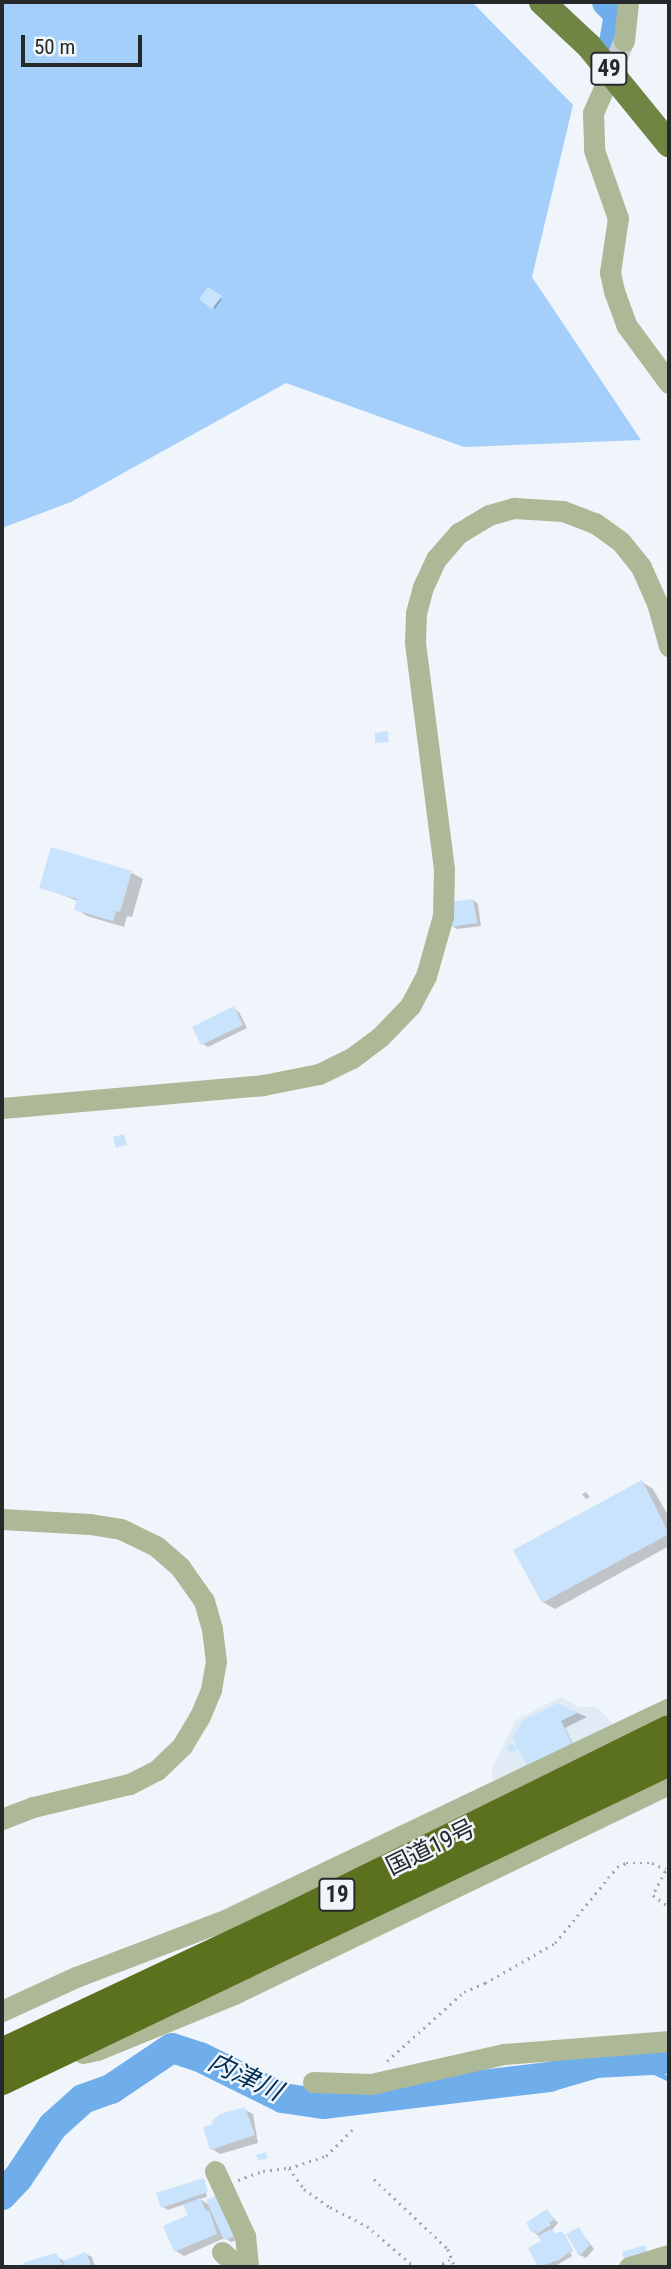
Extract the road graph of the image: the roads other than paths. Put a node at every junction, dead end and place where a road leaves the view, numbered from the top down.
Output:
1 (542, 2) edge
2 (628, 2) edge
3 (624, 41) tunnel mouth
4 (604, 88) tunnel mouth
5 (669, 144) edge
6 (669, 383) edge
7 (669, 646) edge
8 (2, 1108) edge
9 (2, 1519) edge
10 (669, 1708) edge
11 (669, 1730) edge
12 (669, 1761) edge
13 (669, 1784) edge
14 (2, 1819) edge
15 (2, 2011) edge
16 (669, 2041) edge
17 (2, 2053) edge
18 (41, 2061) junction
19 (2, 2080) edge
20 (313, 2082) dead end
21 (218, 2179) road end
22 (222, 2252) dead end
23 (669, 2255) edge
24 (238, 2267) edge
25 (248, 2267) edge
26 (629, 2267) edge

1 - 5 main road, 49
2 - 3 street
4 - 6 street
7 - 8 street
9 - 14 street
10 - 15 street
11 - 17 highway, 国道19号 / 19
12 - 18 highway, 国道19号 / 19
13 - 18 street
16 - 20 street
18 - 19 highway, 国道19号 / 19
21 - 25 street
22 - 24 street
23 - 26 street

